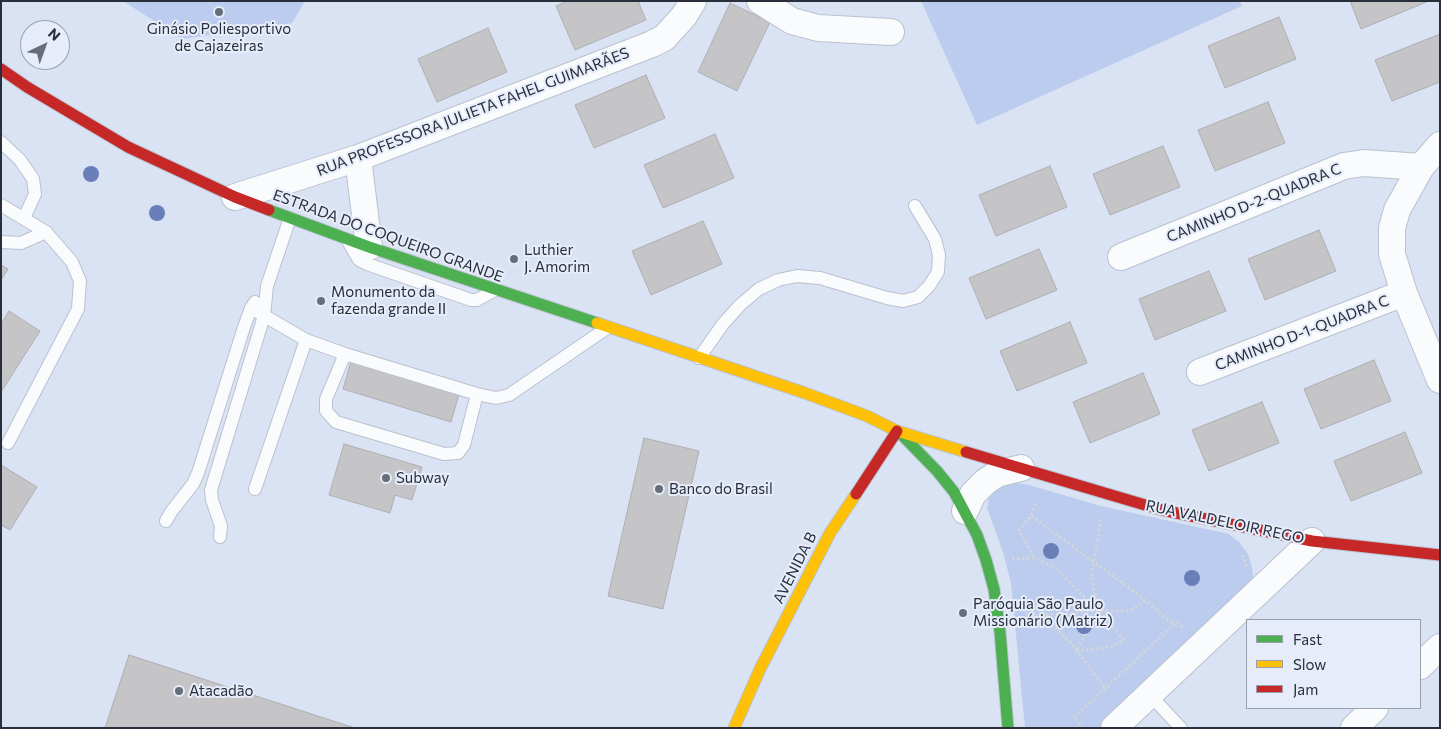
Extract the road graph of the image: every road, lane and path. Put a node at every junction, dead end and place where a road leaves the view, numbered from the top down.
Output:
1 (693, 1) edge
2 (760, 1) edge
3 (891, 32) dead end
4 (1, 69) edge
5 (1, 142) edge
6 (1440, 145) edge
7 (358, 158) junction
8 (1420, 167) junction
9 (235, 196) junction
10 (1, 205) edge
11 (915, 206) dead end
12 (24, 218) junction
13 (290, 218) junction
14 (46, 232) junction
15 (1, 242) edge
16 (358, 243) junction
17 (1121, 257) dead end
18 (267, 286) junction
19 (495, 290) junction
20 (1404, 293) junction
21 (251, 308) junction
22 (264, 316) junction
23 (608, 327) junction
24 (306, 340) junction
25 (345, 354) junction
26 (699, 358) junction
27 (1200, 372) dead end
28 (1440, 380) edge
29 (477, 394) junction
30 (897, 431) junction
31 (8, 443) dead end
32 (1021, 468) junction
33 (255, 489) dead end
34 (1039, 493) dead end
35 (965, 511) junction
36 (1102, 511) dead end
37 (1031, 516) junction
38 (166, 521) dead end
39 (220, 537) dead end
40 (1312, 541) junction
41 (1240, 551) dead end
42 (1010, 552) dead end
43 (1440, 555) edge
44 (1034, 558) junction
45 (1094, 562) junction
46 (1249, 574) dead end
47 (1146, 600) junction
48 (1099, 611) junction
49 (1041, 615) junction
50 (1023, 620) dead end
51 (1174, 624) junction
52 (1189, 632) dead end
53 (1440, 647) edge
54 (1076, 651) junction
55 (1421, 665) edge
56 (1105, 688) junction
57 (1149, 694) junction
58 (1374, 709) edge
59 (734, 728) edge
60 (1008, 728) edge
61 (1084, 728) edge
62 (1114, 728) edge
63 (1181, 728) edge
64 (1354, 728) edge

1 - 7 street, RUA PROFESSORA JULIETA FAHEL GUIMARÃES
2 - 3 street
4 - 9 main road, ESTRADA DO COQUEIRO GRANDE
5 - 12 lane
6 - 8 street
7 - 9 street, RUA PROFESSORA JULIETA FAHEL GUIMARÃES
7 - 16 street
8 - 17 street, CAMINHO D-2-QUADRA C
8 - 20 street
9 - 13 main road, ESTRADA DO COQUEIRO GRANDE
10 - 12 lane
11 - 26 lane
12 - 14 lane
13 - 16 main road, ESTRADA DO COQUEIRO GRANDE
13 - 18 lane
14 - 15 lane
14 - 31 lane
16 - 19 main road, ESTRADA DO COQUEIRO GRANDE
16 - 19 lane
18 - 21 lane
18 - 22 lane
19 - 23 main road, ESTRADA DO COQUEIRO GRANDE
20 - 27 street, CAMINHO D-1-QUADRA C
20 - 28 street
21 - 22 lane
21 - 38 lane
22 - 24 lane
22 - 39 lane
23 - 26 main road, ESTRADA DO COQUEIRO GRANDE
23 - 29 lane
24 - 25 lane
24 - 33 lane
25 - 29 lane
25 - 29 lane
26 - 30 main road, ESTRADA DO COQUEIRO GRANDE
30 - 32 main road, RUA VALDELOIR REGO
30 - 35 main road
30 - 59 main road, AVENIDA B
32 - 35 street
32 - 40 main road, RUA VALDELOIR REGO
34 - 37 path
35 - 60 main road
36 - 45 path
37 - 44 path
37 - 45 path
40 - 43 main road
40 - 57 street, RUA VALDELOIR REGO
41 - 46 path
42 - 44 path
44 - 48 path
45 - 47 path
45 - 48 path
47 - 48 path
47 - 51 path
48 - 49 path
48 - 54 path
48 - 54 path
49 - 50 path
49 - 54 path
51 - 52 path
51 - 56 path
53 - 55 street
54 - 56 path
56 - 61 path
57 - 62 street, RUA VALDELOIR REGO
57 - 63 lane
58 - 64 street

